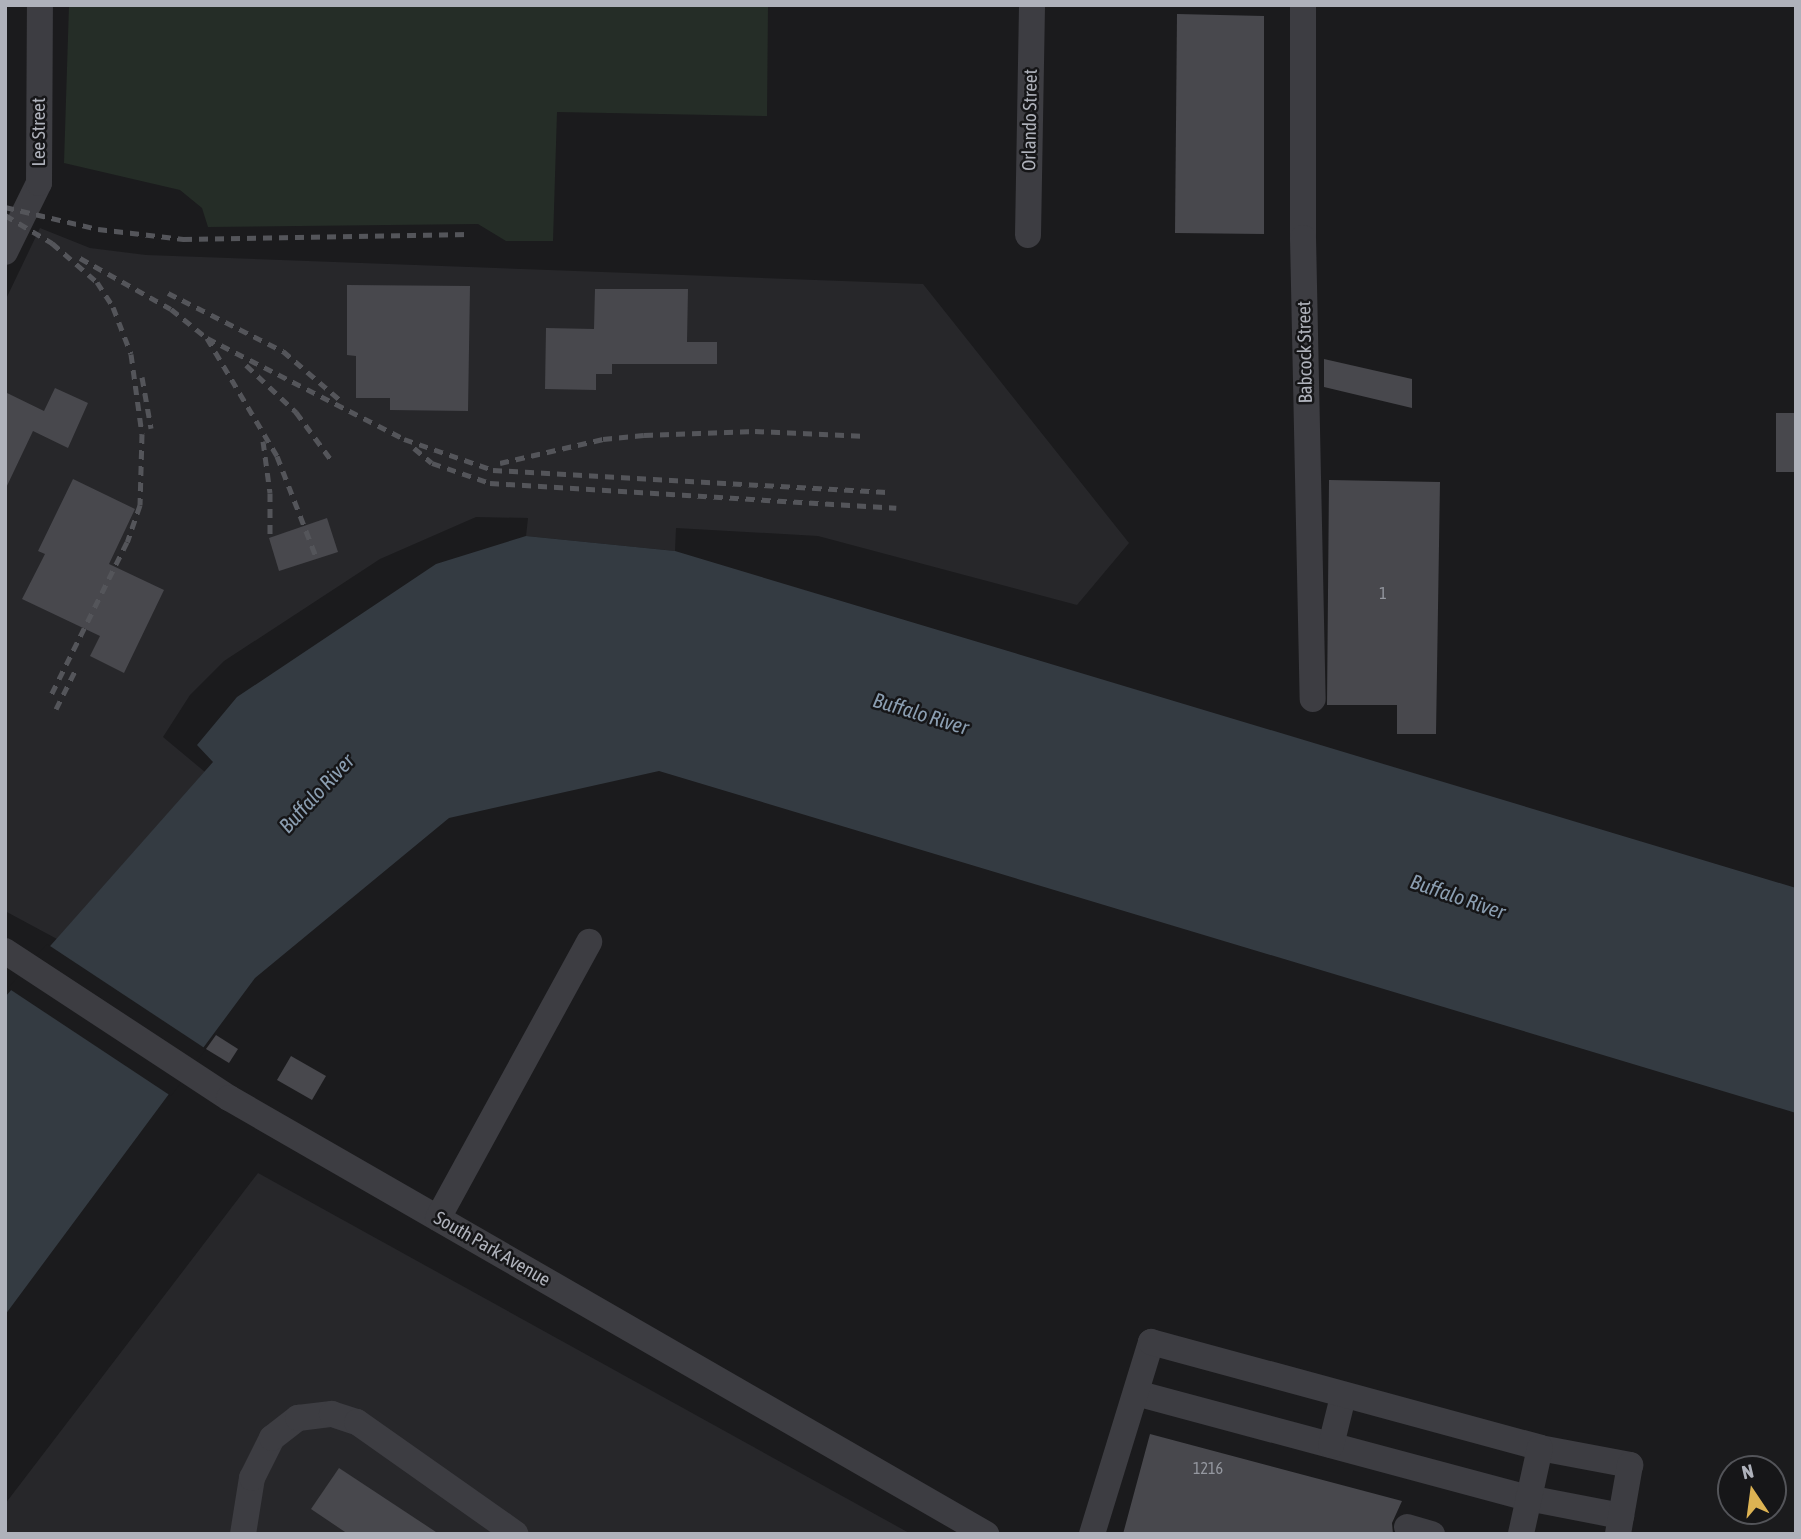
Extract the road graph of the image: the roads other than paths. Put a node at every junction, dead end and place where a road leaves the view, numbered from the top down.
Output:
1 (40, 5) edge
2 (1032, 5) edge
3 (1303, 5) edge
4 (1028, 235) dead end
5 (5, 252) edge
6 (1313, 699) dead end
7 (589, 942) dead end
8 (6, 951) edge
9 (438, 1218) junction
10 (1136, 1393) junction
11 (1343, 1397) junction
12 (1331, 1445) junction
13 (1540, 1448) junction
14 (1528, 1498) junction
15 (1619, 1525) edge
16 (243, 1534) edge
17 (516, 1534) edge
18 (986, 1534) edge
19 (1092, 1534) edge
20 (1521, 1534) edge

1 - 5 street, Lee Street
2 - 4 street, Orlando Street
3 - 6 street, Babcock Street
7 - 9 street
8 - 9 street, South Park Avenue
9 - 18 street, South Park Avenue
10 - 11 street
10 - 12 street
10 - 19 street
11 - 12 street
11 - 13 street
12 - 14 street
13 - 14 street
13 - 15 street
14 - 15 street
14 - 20 street
16 - 17 street

